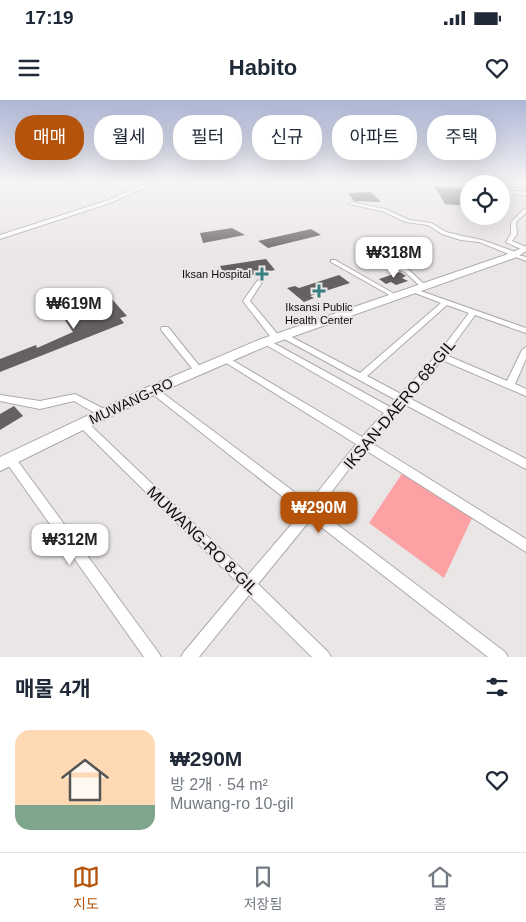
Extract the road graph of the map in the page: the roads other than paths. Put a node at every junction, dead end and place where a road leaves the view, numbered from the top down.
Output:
1 (90, 208) edge
2 (375, 208) edge
3 (526, 210) edge
4 (0, 237) edge
5 (521, 253) edge
6 (333, 261) dead end
7 (385, 263) dead end
8 (259, 282) dead end
9 (417, 288) junction
10 (395, 296) junction
11 (446, 302) junction
12 (474, 312) junction
13 (165, 329) dead end
14 (526, 331) edge
15 (275, 339) junction
16 (526, 350) edge
17 (441, 356) junction
18 (224, 359) junction
19 (198, 370) junction
20 (361, 377) junction
21 (510, 385) junction
22 (153, 390) junction
23 (526, 392) edge
24 (0, 398) edge
25 (403, 399) junction
26 (391, 412) junction
27 (104, 414) junction
28 (82, 423) junction
29 (363, 443) junction
30 (5, 462) edge
31 (526, 464) edge
32 (310, 511) junction
33 (526, 546) edge
34 (248, 585) junction
35 (153, 657) edge
36 (189, 657) edge
37 (323, 657) edge
38 (500, 657) edge

1 - 4 street
2 - 5 street
3 - 5 street
5 - 9 street, MUWANG-RO
6 - 10 street
7 - 9 street
8 - 15 street
9 - 10 street, MUWANG-RO
9 - 11 street
10 - 15 street, MUWANG-RO
11 - 12 street
11 - 20 street
12 - 14 street
12 - 17 street, IKSAN-DAERO 68-GIL
13 - 19 street
15 - 18 street, MUWANG-RO
15 - 20 street
15 - 26 street
16 - 21 street
17 - 21 street
17 - 25 street, IKSAN-DAERO 68-GIL
18 - 19 street, MUWANG-RO
18 - 29 street
19 - 22 street, MUWANG-RO
20 - 25 street
21 - 23 street
22 - 27 street, MUWANG-RO
22 - 32 street
24 - 27 street
25 - 26 street, IKSAN-DAERO 68-GIL
25 - 31 street
26 - 29 street, IKSAN-DAERO 68-GIL
27 - 28 street, MUWANG-RO
28 - 30 street, MUWANG-RO
28 - 34 street, MUWANG-RO 8-GIL
29 - 32 street, IKSAN-DAERO 68-GIL
29 - 33 street
30 - 35 street
32 - 34 street, IKSAN-DAERO 68-GIL
32 - 38 street
34 - 36 street, IKSAN-DAERO 68-GIL
34 - 37 street, MUWANG-RO 8-GIL

